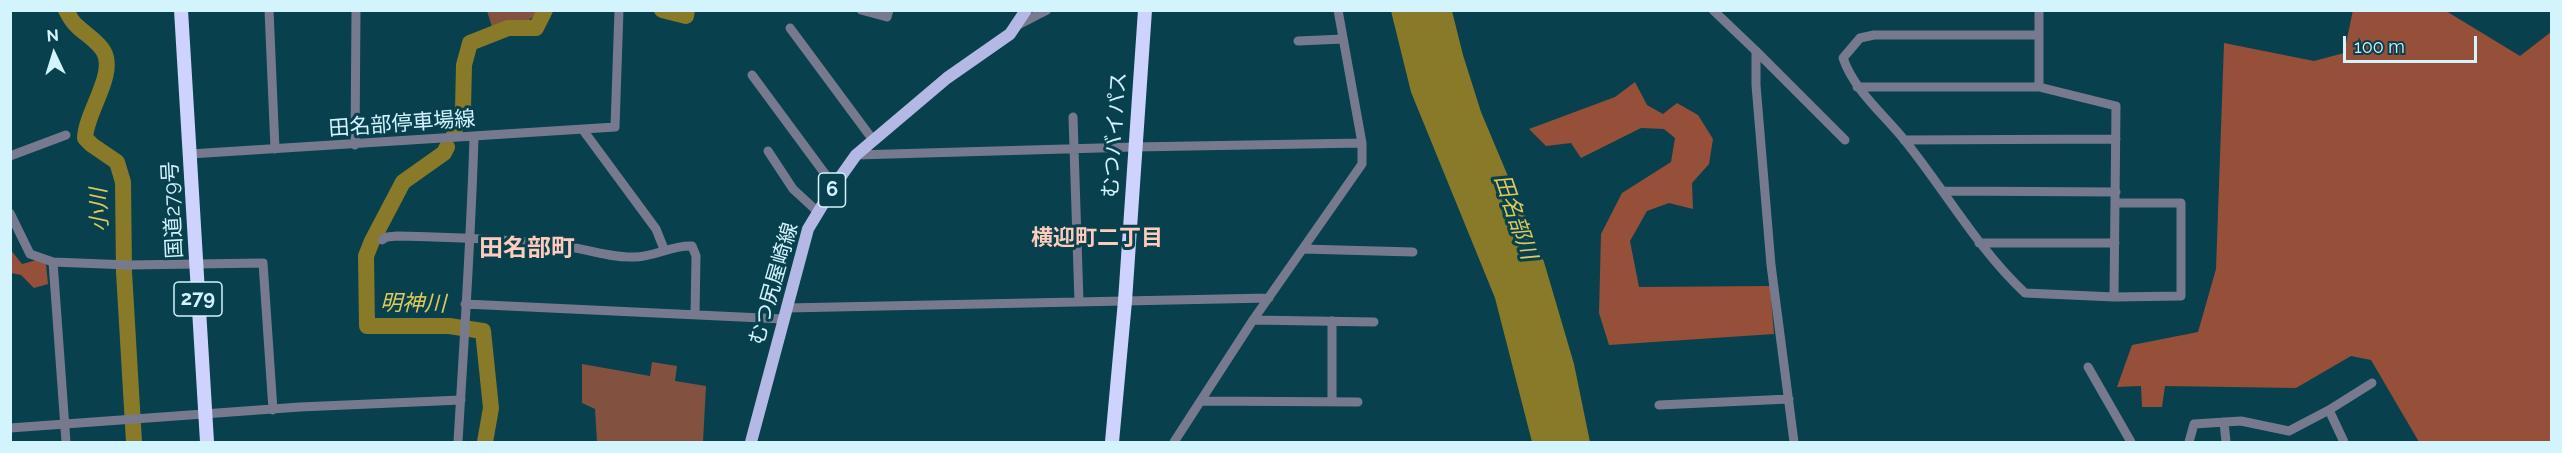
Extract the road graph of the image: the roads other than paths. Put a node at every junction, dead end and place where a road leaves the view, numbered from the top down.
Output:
1 (181, 10) edge
2 (269, 10) edge
3 (356, 10) edge
4 (619, 10) edge
5 (861, 10) edge
6 (889, 10) edge
7 (1026, 10) edge
8 (1047, 10) edge
9 (1145, 10) edge
10 (1338, 10) edge
11 (1713, 10) edge
12 (2039, 10) edge
13 (1018, 25) junction
14 (790, 28) dead end
15 (2039, 34) junction
16 (1343, 39) junction
17 (1298, 42) dead end
18 (1756, 51) junction
19 (752, 75) dead end
20 (1857, 87) junction
21 (2039, 87) junction
22 (1073, 117) dead end
23 (583, 130) junction
24 (66, 135) dead end
25 (474, 137) junction
26 (2116, 139) junction
27 (873, 140) junction
28 (1845, 140) dead end
29 (1904, 140) junction
30 (1362, 143) junction
31 (355, 145) junction
32 (1134, 147) junction
33 (1075, 148) junction
34 (275, 149) junction
35 (768, 151) dead end
36 (190, 154) junction
37 (10, 156) edge
38 (856, 156) junction
39 (834, 186) junction
40 (1944, 191) junction
41 (2116, 192) junction
42 (2116, 203) junction
43 (818, 212) junction
44 (10, 213) edge
45 (471, 238) junction
46 (382, 240) dead end
47 (1980, 243) junction
48 (2115, 243) junction
49 (664, 249) junction
50 (1303, 249) junction
51 (1413, 252) dead end
52 (53, 262) junction
53 (197, 265) junction
54 (2114, 297) junction
55 (1269, 298) junction
56 (1125, 301) junction
57 (1079, 302) junction
58 (465, 304) junction
59 (785, 313) junction
60 (695, 315) junction
61 (1253, 320) junction
62 (1332, 321) junction
63 (1374, 322) dead end
64 (2088, 366) dead end
65 (2372, 383) dead end
66 (1790, 399) junction
67 (461, 400) junction
68 (1202, 401) junction
69 (1332, 402) junction
70 (1358, 402) dead end
71 (1659, 405) dead end
72 (273, 410) junction
73 (2329, 410) junction
74 (204, 414) junction
75 (2224, 422) junction
76 (65, 425) junction
77 (10, 428) edge
78 (66, 442) edge
79 (207, 442) edge
80 (458, 442) edge
81 (751, 442) edge
82 (1112, 442) edge
83 (1174, 442) edge
84 (1794, 442) edge
85 (2132, 442) edge
86 (2189, 442) edge
87 (2226, 442) edge
88 (2344, 442) edge

1 - 36 highway, 国道279号 / 279
2 - 34 street
3 - 31 street
4 - 23 street, 田名部停車場線
5 - 6 street
7 - 13 main road, むつ尻屋崎線 / 6
8 - 13 street
9 - 32 highway, むつバイパス
10 - 16 street
11 - 18 street
12 - 15 street
13 - 27 main road, むつ尻屋崎線 / 6
14 - 27 street
15 - 20 street
15 - 21 street
16 - 17 street
16 - 30 street
18 - 28 street
18 - 66 street
19 - 39 street
20 - 21 street
20 - 29 street
21 - 26 street
22 - 33 street
23 - 25 street, 田名部停車場線
23 - 49 street
24 - 37 street
25 - 31 street, 田名部停車場線
25 - 45 street
26 - 29 street
26 - 41 street
27 - 38 main road, むつ尻屋崎線 / 6
29 - 40 street
30 - 32 street
30 - 50 street
31 - 34 street, 田名部停車場線
32 - 33 street
32 - 56 highway, むつバイパス
33 - 38 street
33 - 57 street
34 - 36 street, 田名部停車場線
35 - 43 street
36 - 53 highway, 国道279号 / 279
38 - 39 main road, むつ尻屋崎線 / 6
39 - 43 main road, むつ尻屋崎線 / 6
40 - 41 street
40 - 47 street
41 - 42 street
42 - 48 street
42 - 54 street
43 - 59 main road, むつ尻屋崎線 / 6
44 - 52 street
45 - 46 street
45 - 49 street
45 - 58 street
47 - 48 street
47 - 54 street
48 - 54 street
49 - 60 street
50 - 51 street
50 - 55 street
52 - 53 street
52 - 76 street
53 - 72 street
53 - 74 highway, 国道279号 / 279
55 - 56 street
55 - 61 street
56 - 57 street
56 - 82 highway, むつバイパス
57 - 59 street
58 - 60 street
58 - 67 street
59 - 60 street
59 - 81 main road, むつ尻屋崎線 / 6
61 - 62 street
61 - 68 street
62 - 63 street
62 - 69 street
64 - 85 street
65 - 73 street
66 - 71 street
66 - 84 street
67 - 72 street
67 - 80 street
68 - 69 street
68 - 83 street
69 - 70 street
72 - 74 street
73 - 75 street
73 - 88 street
74 - 76 street
74 - 79 highway, 国道279号 / 279
75 - 86 street
75 - 87 street
76 - 77 street
76 - 78 street

